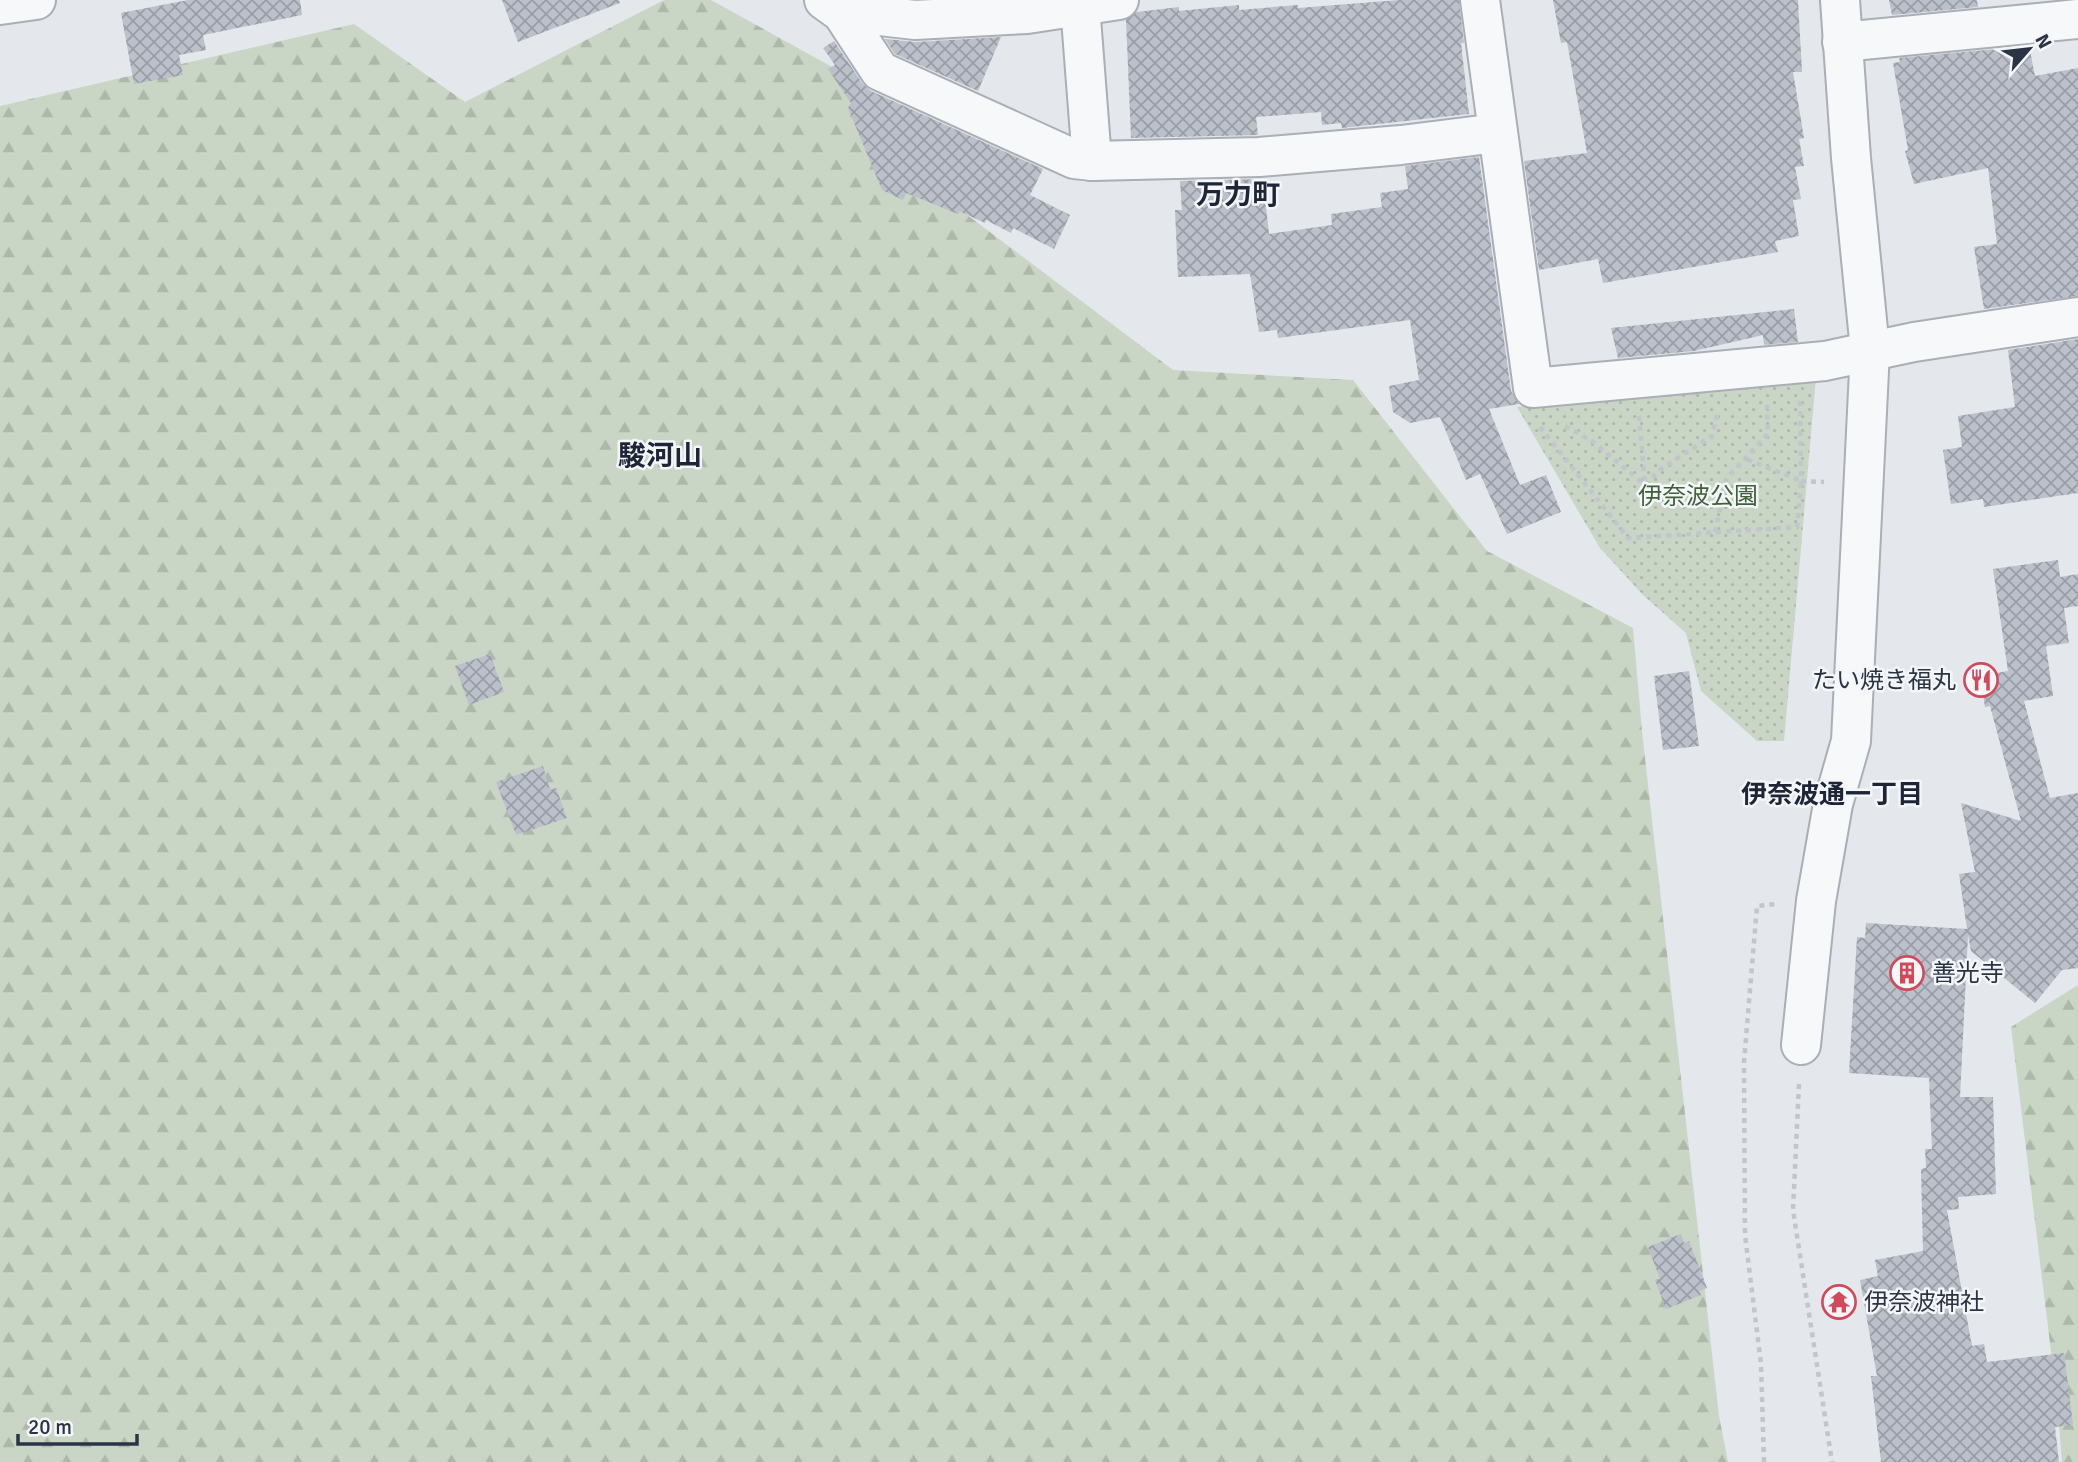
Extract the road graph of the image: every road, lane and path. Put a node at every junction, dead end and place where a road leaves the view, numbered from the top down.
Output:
1 (36, 0) edge
2 (1119, 0) edge
3 (1480, 0) edge
4 (1840, 0) edge
5 (0, 5) edge
6 (1080, 5) junction
7 (833, 7) edge
8 (2078, 19) edge
9 (1842, 42) junction
10 (1497, 133) junction
11 (1092, 161) junction
12 (2078, 317) edge
13 (1870, 350) junction
14 (1800, 400) dead end
15 (1767, 401) dead end
16 (1638, 409) dead end
17 (1719, 410) dead end
18 (1556, 420) dead end
19 (1546, 422) dead end
20 (1746, 459) junction
21 (1801, 481) junction
22 (1828, 483) dead end
23 (1645, 485) junction
24 (1715, 532) junction
25 (1816, 901) junction
26 (1801, 1045) joint
27 (1765, 1462) edge
28 (1832, 1462) edge

1 - 5 street
2 - 6 street
3 - 10 street
4 - 9 street
6 - 7 street
6 - 11 street
7 - 11 street
8 - 9 street
9 - 13 street
10 - 11 street
10 - 13 street
12 - 13 street
13 - 25 street
14 - 21 path
15 - 20 path
16 - 23 path
17 - 23 path
18 - 23 path
19 - 24 path
20 - 21 path
20 - 24 path
21 - 22 path
21 - 24 path
25 - 26 street
25 - 27 path
26 - 28 path

